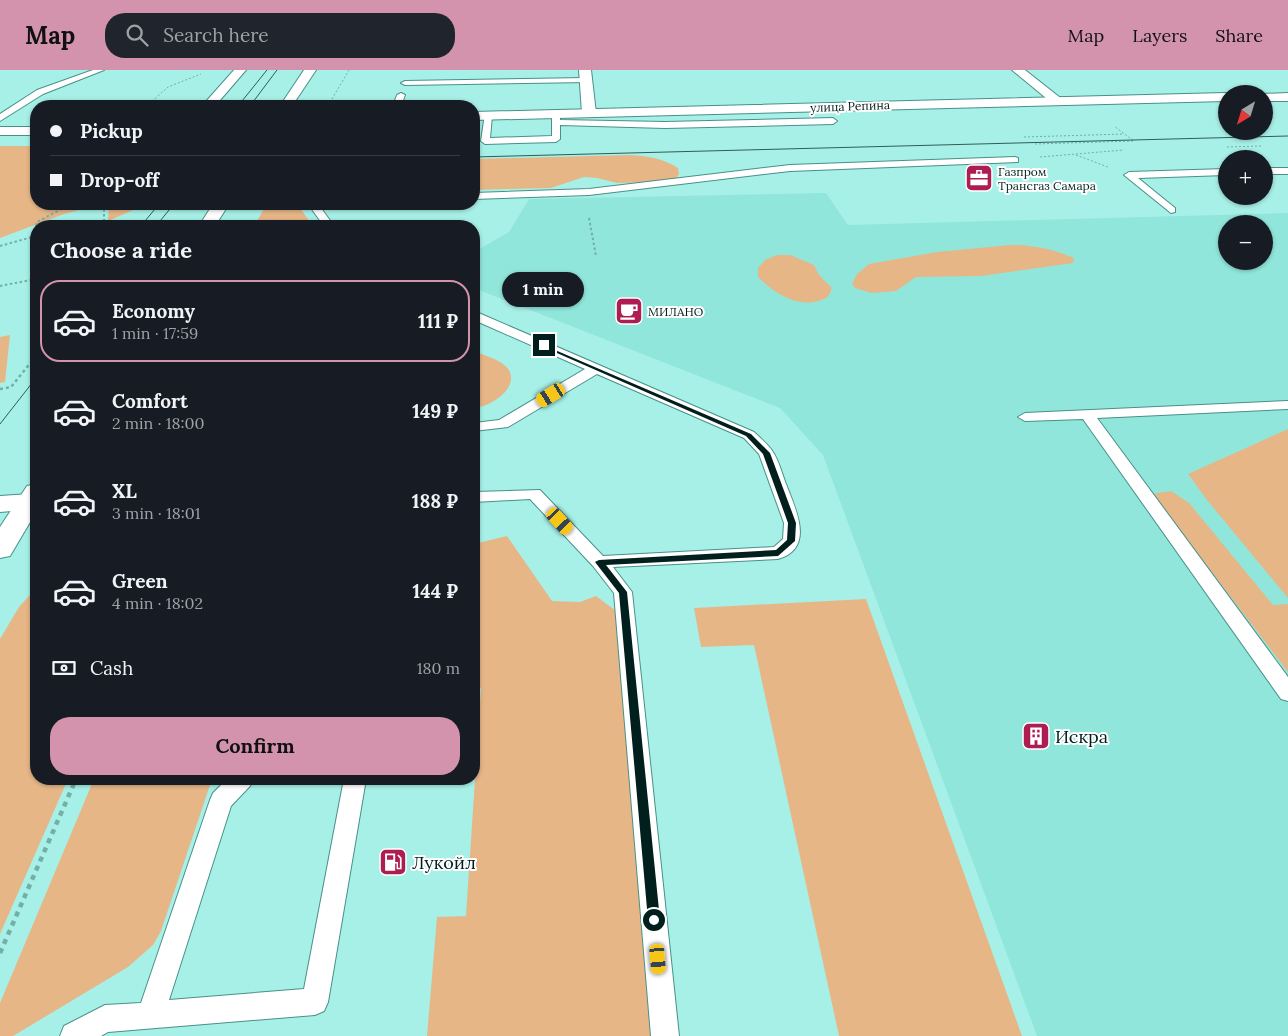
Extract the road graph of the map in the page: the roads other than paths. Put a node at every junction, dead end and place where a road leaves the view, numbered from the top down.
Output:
1 (100, 70) edge
2 (240, 70) edge
3 (310, 70) edge
4 (506, 70) edge
5 (1018, 70) edge
6 (586, 75) edge
7 (505, 81) junction
8 (1218, 97) edge
9 (1273, 97) edge
10 (1288, 97) edge
11 (213, 100) edge
12 (290, 100) edge
13 (399, 100) edge
14 (1057, 100) junction
15 (589, 113) junction
16 (480, 116) edge
17 (488, 116) junction
18 (0, 118) edge
19 (556, 118) junction
20 (833, 122) dead end
21 (0, 131) edge
22 (30, 131) edge
23 (1015, 160) dead end
24 (1288, 170) edge
25 (1273, 171) edge
26 (1218, 172) edge
27 (480, 196) edge
28 (1172, 210) dead end
29 (480, 318) edge
30 (596, 368) junction
31 (1288, 405) edge
32 (1087, 414) junction
33 (1025, 417) dead end
34 (480, 426) edge
35 (480, 497) edge
36 (30, 498) edge
37 (30, 502) edge
38 (0, 504) edge
39 (0, 549) edge
40 (599, 562) junction
41 (1288, 692) edge
42 (236, 785) edge
43 (354, 785) edge
44 (151, 1014) junction
45 (74, 1036) edge
46 (665, 1036) edge

1 - 18 lane
2 - 11 street
3 - 12 street
4 - 7 lane
5 - 14 street
6 - 7 lane
6 - 15 street
7 - 13 lane
8 - 14 street, улица Репина
9 - 10 street
14 - 15 street, улица Репина
15 - 19 street, улица Репина
16 - 17 street, улица Репина
17 - 19 street, улица Репина
17 - 19 lane
19 - 20 lane
21 - 22 street
23 - 27 lane
24 - 25 lane
26 - 28 lane
29 - 30 lane
30 - 34 lane
30 - 40 lane
31 - 32 lane
32 - 33 lane
32 - 41 lane
35 - 40 lane
36 - 38 street
37 - 39 street
40 - 46 lane
42 - 44 lane
43 - 44 lane
44 - 45 lane

